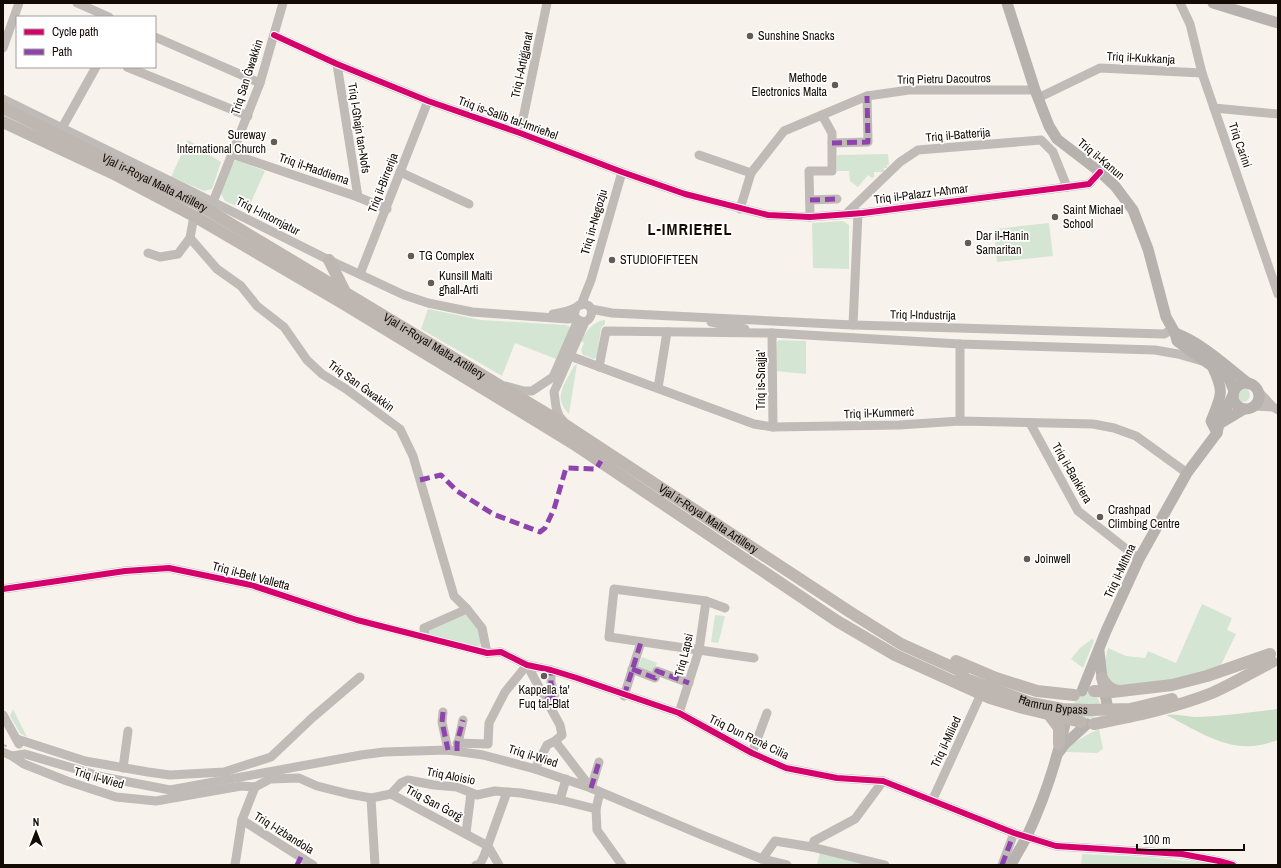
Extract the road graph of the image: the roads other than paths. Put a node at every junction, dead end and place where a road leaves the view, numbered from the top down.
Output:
1 (20, 3) edge
2 (77, 3) edge
3 (283, 3) edge
4 (547, 3) edge
5 (1180, 3) edge
6 (1213, 3) edge
7 (1006, 4) edge
8 (107, 16) edge
9 (1278, 23) edge
10 (274, 34) junction
11 (156, 37) edge
12 (3, 48) edge
13 (337, 64) junction
14 (95, 68) edge
15 (129, 68) edge
16 (1202, 73) junction
17 (260, 83) junction
18 (1036, 94) junction
19 (867, 96) junction
20 (3, 99) edge
21 (428, 101) junction
22 (3, 108) edge
23 (1214, 108) junction
24 (1278, 114) edge
25 (822, 115) junction
26 (248, 116) junction
27 (3, 122) edge
28 (62, 128) junction
29 (520, 133) junction
30 (832, 143) junction
31 (232, 154) junction
32 (699, 155) dead end
33 (400, 172) junction
34 (622, 172) junction
35 (1100, 172) junction
36 (752, 173) junction
37 (1067, 187) junction
38 (358, 197) junction
39 (836, 199) dead end
40 (810, 200) junction
41 (213, 202) junction
42 (469, 204) dead end
43 (386, 209) junction
44 (740, 209) junction
45 (846, 214) junction
46 (858, 214) junction
47 (194, 216) junction
48 (810, 217) junction
49 (190, 238) junction
50 (148, 253) dead end
51 (329, 260) junction
52 (360, 274) junction
53 (344, 292) junction
54 (1278, 294) edge
55 (584, 307) junction
56 (612, 312) junction
57 (671, 316) junction
58 (533, 317) junction
59 (582, 320) junction
60 (853, 325) junction
61 (1174, 331) junction
62 (667, 332) junction
63 (772, 333) junction
64 (960, 344) junction
65 (570, 356) junction
66 (1210, 365) junction
67 (599, 367) junction
68 (501, 385) junction
69 (1253, 387) junction
70 (658, 388) junction
71 (1234, 393) junction
72 (1276, 405) edge
73 (1249, 407) junction
74 (960, 421) junction
75 (1030, 423) junction
76 (567, 426) junction
77 (1215, 426) junction
78 (773, 427) junction
79 (1186, 473) junction
80 (1139, 559) junction
81 (3, 589) edge
82 (706, 601) junction
83 (725, 608) dead end
84 (467, 609) junction
85 (850, 612) junction
86 (837, 621) junction
87 (425, 637) junction
88 (641, 642) junction
89 (1099, 649) junction
90 (699, 650) junction
91 (487, 653) junction
92 (1275, 657) edge
93 (754, 658) dead end
94 (527, 665) junction
95 (551, 670) junction
96 (632, 670) junction
97 (962, 674) junction
98 (360, 677) dead end
99 (1102, 678) junction
100 (689, 683) junction
101 (1099, 691) junction
102 (1119, 691) junction
103 (981, 694) junction
104 (624, 696) junction
105 (1075, 697) junction
106 (546, 700) junction
107 (443, 712) dead end
108 (767, 713) dead end
109 (679, 714) junction
110 (3, 715) edge
111 (1050, 716) junction
112 (1066, 718) junction
113 (463, 720) dead end
114 (1087, 724) junction
115 (128, 731) dead end
116 (17, 739) junction
117 (555, 741) junction
118 (454, 748) junction
119 (1058, 750) junction
120 (3, 752) edge
121 (752, 753) junction
122 (24, 754) junction
123 (12, 756) junction
124 (255, 762) junction
125 (599, 762) dead end
126 (322, 763) junction
127 (123, 768) junction
128 (535, 768) junction
129 (156, 773) junction
130 (258, 774) junction
131 (299, 778) junction
132 (566, 779) junction
133 (883, 781) junction
134 (154, 787) junction
135 (255, 787) junction
136 (591, 788) junction
137 (507, 792) junction
138 (600, 792) junction
139 (471, 793) junction
140 (391, 794) junction
141 (371, 798) junction
142 (560, 800) junction
143 (932, 801) junction
144 (596, 809) junction
145 (242, 820) junction
146 (466, 833) junction
147 (1014, 833) junction
148 (1027, 836) junction
149 (488, 846) junction
150 (812, 847) junction
151 (762, 858) junction
152 (299, 861) edge
153 (235, 865) edge
154 (312, 865) edge
155 (375, 865) edge
156 (476, 865) edge
157 (499, 865) edge
158 (622, 865) edge
159 (787, 865) edge
160 (885, 865) edge
161 (1002, 865) edge
162 (1011, 865) edge
163 (1233, 865) edge

1 - 12 street
2 - 8 street
3 - 10 street, Triq San Ġwakkin
4 - 29 street, Triq l-Artiġjanat
5 - 16 street, Triq Carini
6 - 9 main road
7 - 18 main road, Triq il-Kanun
10 - 13 street, Triq is-Salib tal-Imrieħel
10 - 17 street, Triq San Ġwakkin
11 - 17 street
13 - 21 street, Triq is-Salib tal-Imrieħel
13 - 38 street, Triq l-Għajn tan-Nofs
14 - 28 street
15 - 26 street
16 - 18 street, Triq il-Kukkanja
16 - 23 street, Triq Carini
17 - 26 street, Triq San Ġwakkin
18 - 19 street, Triq Pietru Dacoutros
18 - 35 main road, Triq il-Kanun
19 - 25 street, Triq Pietru Dacoutros
19 - 30 street
20 - 28 street, Triq l-Intornjatur
21 - 29 street, Triq is-Salib tal-Imrieħel
21 - 33 street, Triq il-Birrerija
22 - 53 highway, Vjal ir-Royal Malta Artillery
23 - 24 street
23 - 54 street, Triq Carini
25 - 30 street
25 - 36 street, Triq Pietru Dacoutros
26 - 31 street, Triq San Ġwakkin
27 - 47 highway, Vjal ir-Royal Malta Artillery
28 - 41 street, Triq l-Intornjatur
29 - 34 street, Triq is-Salib tal-Imrieħel
30 - 40 street
31 - 38 street, Triq il-Ħaddiema
31 - 41 street, Triq San Ġwakkin
32 - 36 street
33 - 42 street
33 - 43 street, Triq il-Birrerija
34 - 44 street, Triq is-Salib tal-Imrieħel
34 - 55 street, Triq in-Negozju
35 - 37 street, Triq il-Palazz l-Aħmar
35 - 61 main road, Triq il-Kanun
36 - 44 street, Triq Pietru Dacoutros
37 - 45 street, Triq il-Batterija
37 - 46 street, Triq il-Palazz l-Aħmar
38 - 43 street, Triq il-Ħaddiema
39 - 40 street
40 - 48 street
41 - 51 street, Triq l-Intornjatur
43 - 52 street, Triq il-Birrerija
44 - 48 street, Triq il-Palazz l-Aħmar
45 - 46 street, Triq il-Palazz l-Aħmar
45 - 48 street, Triq il-Palazz l-Aħmar
46 - 60 street
47 - 49 street
47 - 86 highway, Vjal ir-Royal Malta Artillery
49 - 50 street
49 - 84 street, Triq San Ġwakkin
51 - 52 street, Triq l-Intornjatur
51 - 53 highway
52 - 58 street, Triq l-Intornjatur
53 - 68 highway, Vjal ir-Royal Malta Artillery
55 - 56 street, Triq l-Industrija
55 - 58 street, Triq l-Intornjatur
55 - 59 street
55 - 59 street
56 - 57 street, Triq l-Industrija
56 - 59 street, Triq l-Industrija
57 - 60 street, Triq l-Industrija
57 - 63 street, Triq l-Industrija
58 - 59 street, Triq l-Intornjatur
59 - 65 street
59 - 68 street
60 - 61 street, Triq l-Industrija
61 - 66 main road, Triq il-Kanun
61 - 69 main road
62 - 63 street, Triq l-Industrija
62 - 67 street, Triq l-Industrija
62 - 70 street
63 - 64 street, Triq l-Industrija
63 - 78 street, Triq is-Snajja'
64 - 66 street, Triq l-Industrija
64 - 74 street
65 - 67 street, Triq il-Kummerċ
65 - 76 street
66 - 71 main road, Triq il-Kanun
66 - 77 main road
67 - 70 street, Triq il-Kummerċ
68 - 76 highway, Vjal ir-Royal Malta Artillery
69 - 71 main road
69 - 72 street
69 - 73 main road
70 - 78 street, Triq il-Kummerċ
71 - 73 main road
71 - 77 main road, Triq il-Mitħna
72 - 73 street
73 - 77 main road, Triq il-Mitħna
74 - 75 street, Triq il-Kummerċ
74 - 78 street, Triq il-Kummerċ
75 - 79 street, Triq il-Kummerċ
75 - 80 street, Triq il-Bankiera
76 - 85 highway, Vjal ir-Royal Malta Artillery
77 - 79 main road, Triq il-Mitħna
79 - 80 main road, Triq il-Mitħna
80 - 89 main road, Triq il-Mitħna
81 - 87 street, Triq il-Belt Valletta
82 - 83 street
82 - 88 street
82 - 90 street, Triq Lapsi
84 - 87 street
84 - 91 street, Triq San Ġwakkin
85 - 97 highway, Ħamrun Bypass
85 - 105 highway
86 - 97 highway, Ħamrun Bypass
86 - 103 highway
87 - 91 street, Triq il-Belt Valletta
88 - 90 street
88 - 96 street
89 - 99 main road, Triq il-Mitħna
89 - 105 main road, Triq il-Mitħna
90 - 93 street
90 - 100 street, Triq Lapsi
91 - 94 street, Triq Dun Renè Cilia
92 - 97 highway, Ħamrun Bypass
92 - 102 highway
92 - 114 highway
94 - 95 street, Triq Dun Renè Cilia
94 - 106 street
94 - 118 street
95 - 104 street, Triq Dun Renè Cilia
95 - 106 street
96 - 100 street
96 - 104 street
98 - 124 street, Triq il-Wied
99 - 101 main road, Triq il-Mitħna
99 - 102 highway
100 - 109 street, Triq Lapsi
101 - 102 highway
101 - 105 main road
101 - 114 main road, Triq il-Mitħna
103 - 111 highway
103 - 143 street, Triq il-Milied
104 - 109 street, Triq Dun Renè Cilia
105 - 112 main road, Triq il-Mitħna
105 - 114 main road
106 - 117 street
107 - 118 street
108 - 121 street
109 - 121 street, Triq Dun Renè Cilia
110 - 116 street
111 - 112 highway
111 - 119 highway
112 - 114 highway
112 - 119 main road, Triq il-Mitħna
113 - 118 street
114 - 119 main road, Triq il-Mitħna
115 - 127 street
116 - 122 street
116 - 127 street, Triq il-Wied
117 - 128 street
117 - 136 street
118 - 126 street, Triq il-Wied
118 - 128 street, Triq il-Wied
119 - 148 main road, Triq il-Mitħna
120 - 123 street, Triq il-Wied
121 - 133 street, Triq Dun Renè Cilia
122 - 123 street, Triq il-Wied
122 - 134 street, Triq il-Wied
123 - 135 street, Triq il-Wied
124 - 129 street, Triq il-Wied
124 - 130 street
125 - 136 street
126 - 130 street, Triq il-Wied
126 - 131 street
127 - 129 street, Triq il-Wied
128 - 132 street, Triq il-Wied
129 - 134 street
130 - 134 street, Triq il-Wied
131 - 135 street, Triq San Ġorġ
131 - 141 street, Triq San Ġorġ
132 - 136 street, Triq il-Wied
132 - 142 street
133 - 143 street, Triq Dun Renè Cilia
133 - 150 street
135 - 145 street
136 - 138 street, Triq il-Wied
137 - 139 street, Triq Aloisio
137 - 142 street, Triq Aloisio
137 - 149 street
138 - 144 street
138 - 151 street, Triq il-Wied
139 - 140 street, Triq Aloisio
139 - 146 street
140 - 141 street, Triq San Ġorġ
140 - 146 street, Triq San Ġorġ
141 - 155 street
142 - 144 street, Triq Aloisio
143 - 147 street, Triq Dun Renè Cilia
144 - 158 street
145 - 152 street, Triq l-Iżbandola
145 - 153 street
146 - 149 street, Triq San Ġorġ
147 - 148 street, Triq Dun Renè Cilia
147 - 161 street
148 - 162 main road, Triq il-Mitħna
148 - 163 street
149 - 156 street
149 - 157 street, Triq San Ġorġ
150 - 151 street
150 - 160 street
151 - 159 street, Triq il-Wied
152 - 154 street, Triq l-Iżbandola

